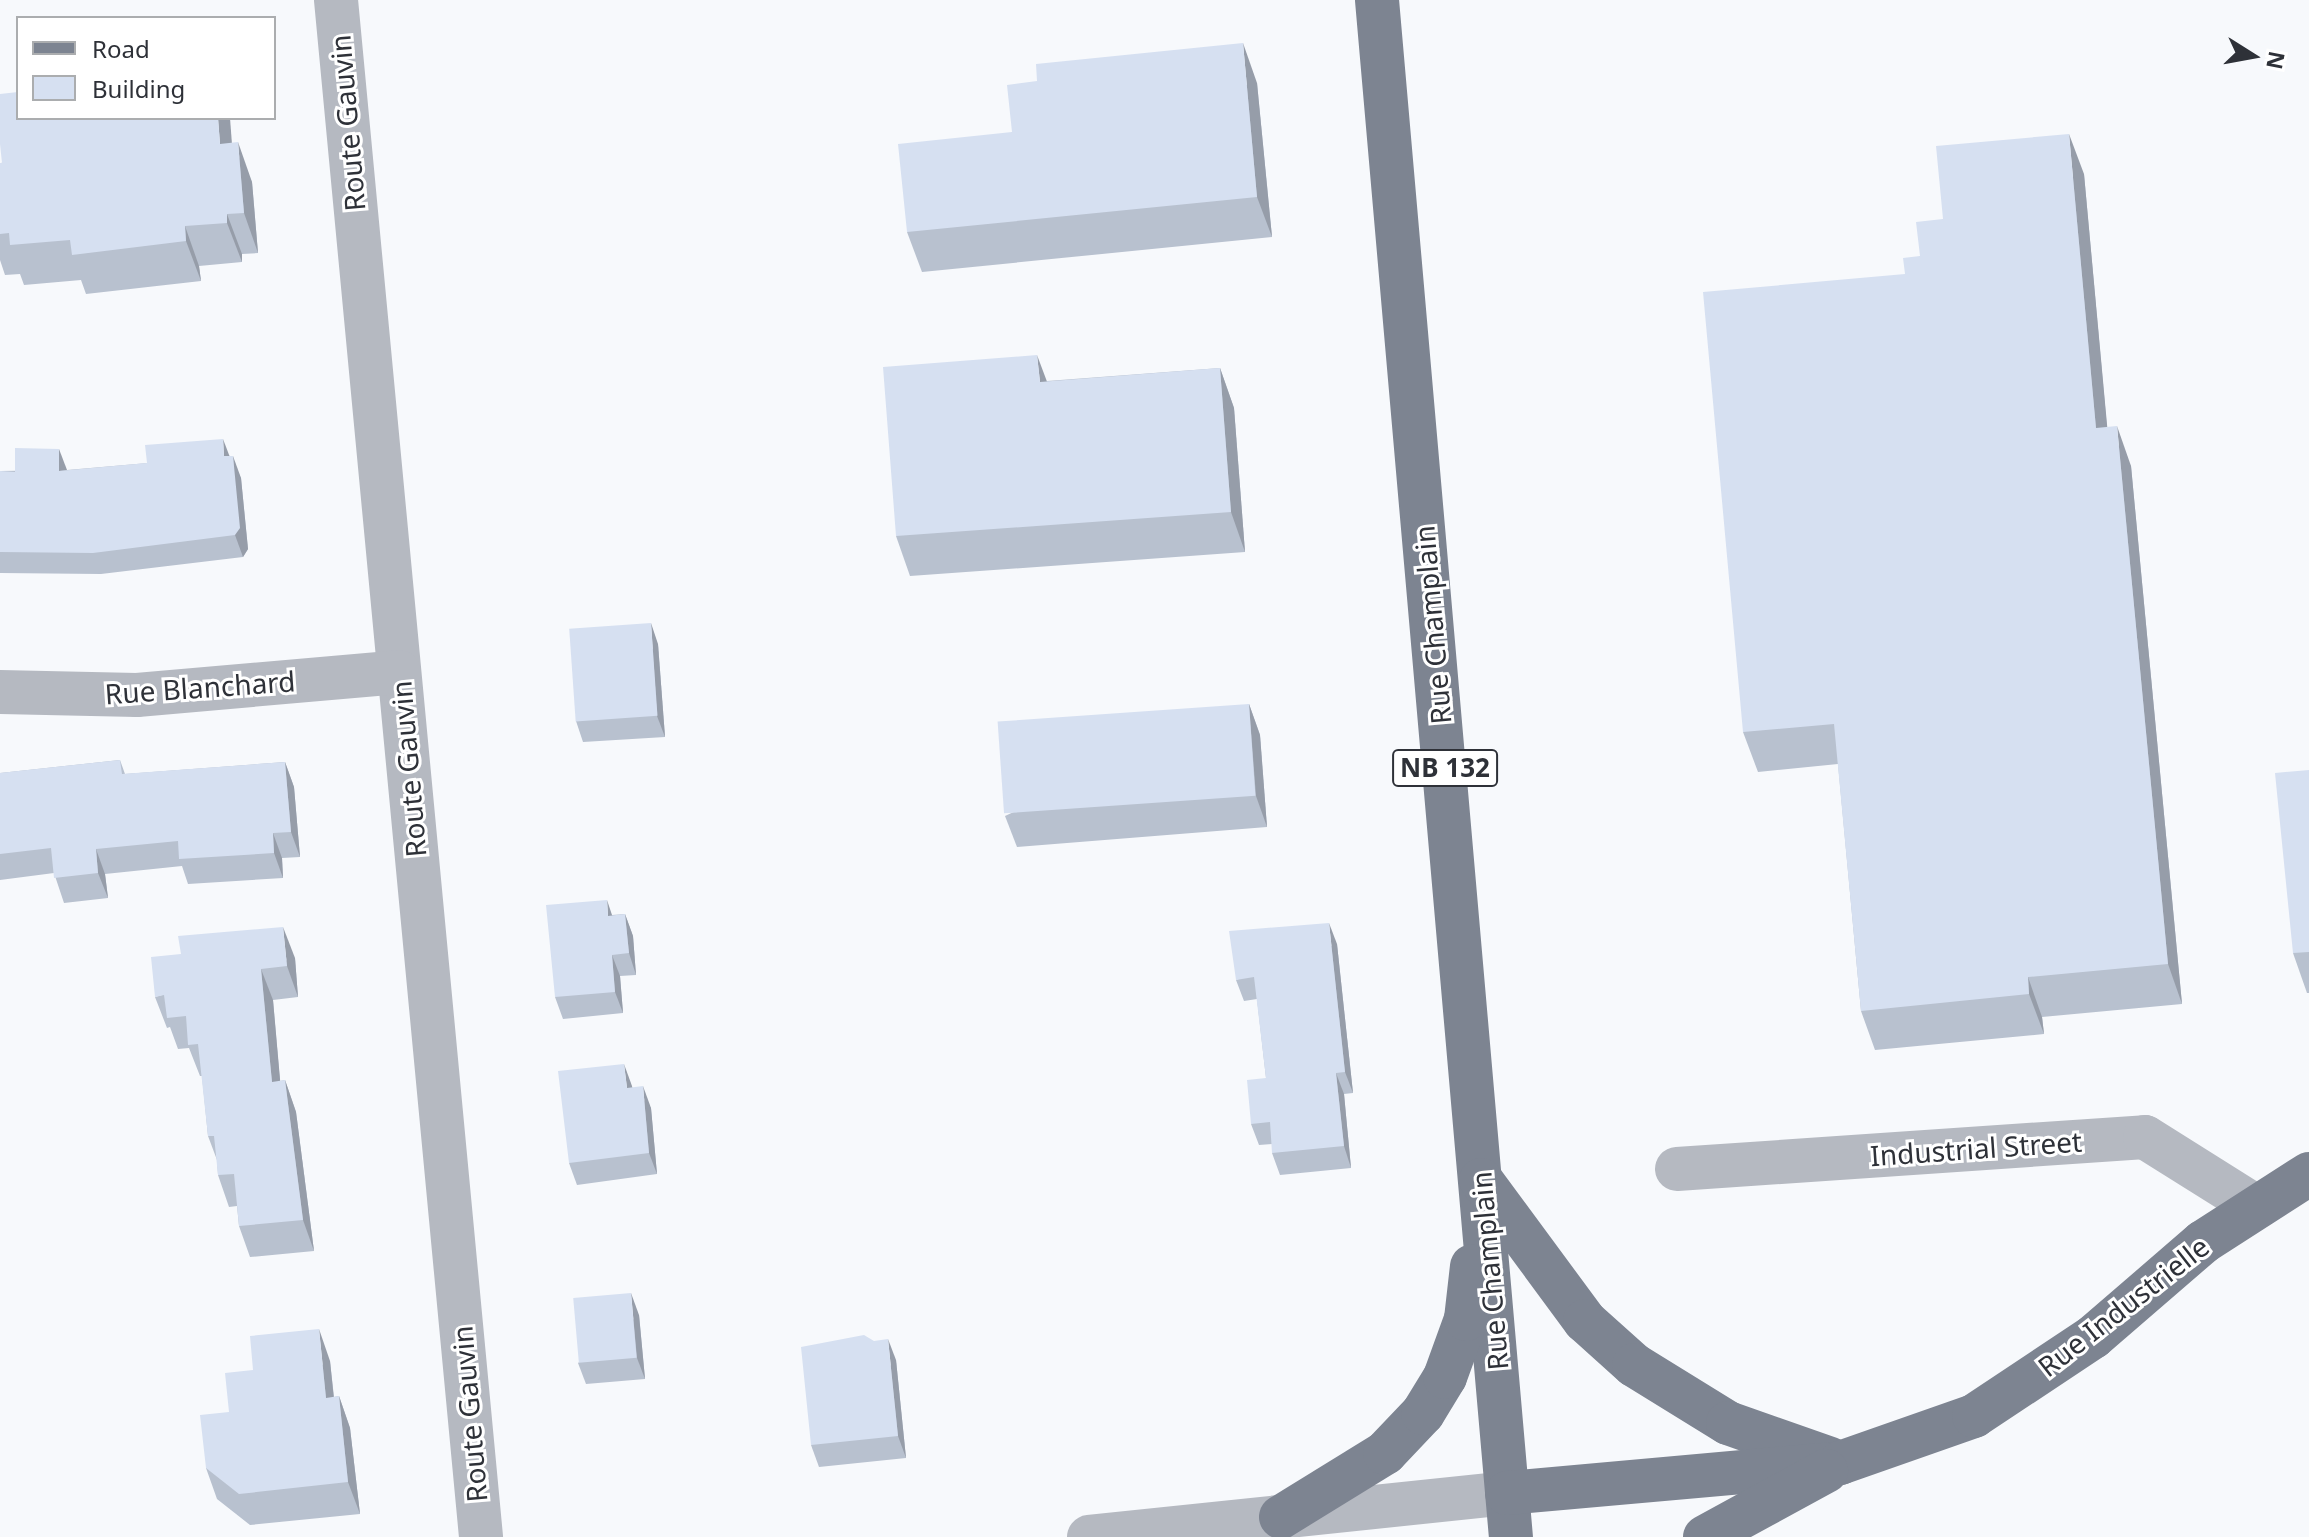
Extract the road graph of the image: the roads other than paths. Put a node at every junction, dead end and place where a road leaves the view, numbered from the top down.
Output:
1 (336, 0) edge
2 (1377, 0) edge
3 (399, 672) junction
4 (0, 692) edge
5 (1677, 1169) dead end
6 (2309, 1174) edge
7 (1481, 1180) junction
8 (2255, 1206) junction
9 (1840, 1463) junction
10 (1507, 1493) junction
11 (1281, 1517) junction
12 (481, 1537) edge
13 (1089, 1537) edge
14 (1511, 1537) edge
15 (1705, 1537) edge

1 - 3 street, Route Gauvin
2 - 7 main road, Rue Champlain / NB 132
3 - 4 street, Rue Blanchard
3 - 12 street, Route Gauvin
5 - 8 street, Industrial Street
6 - 8 main road, Rue Industrielle
7 - 9 main road
7 - 10 main road, Rue Champlain / NB 132
7 - 11 main road
8 - 9 main road, Rue Industrielle
9 - 10 main road, Rue Industrielle
9 - 15 main road
10 - 11 street
10 - 14 main road, Rue Champlain / NB 132
11 - 13 street

